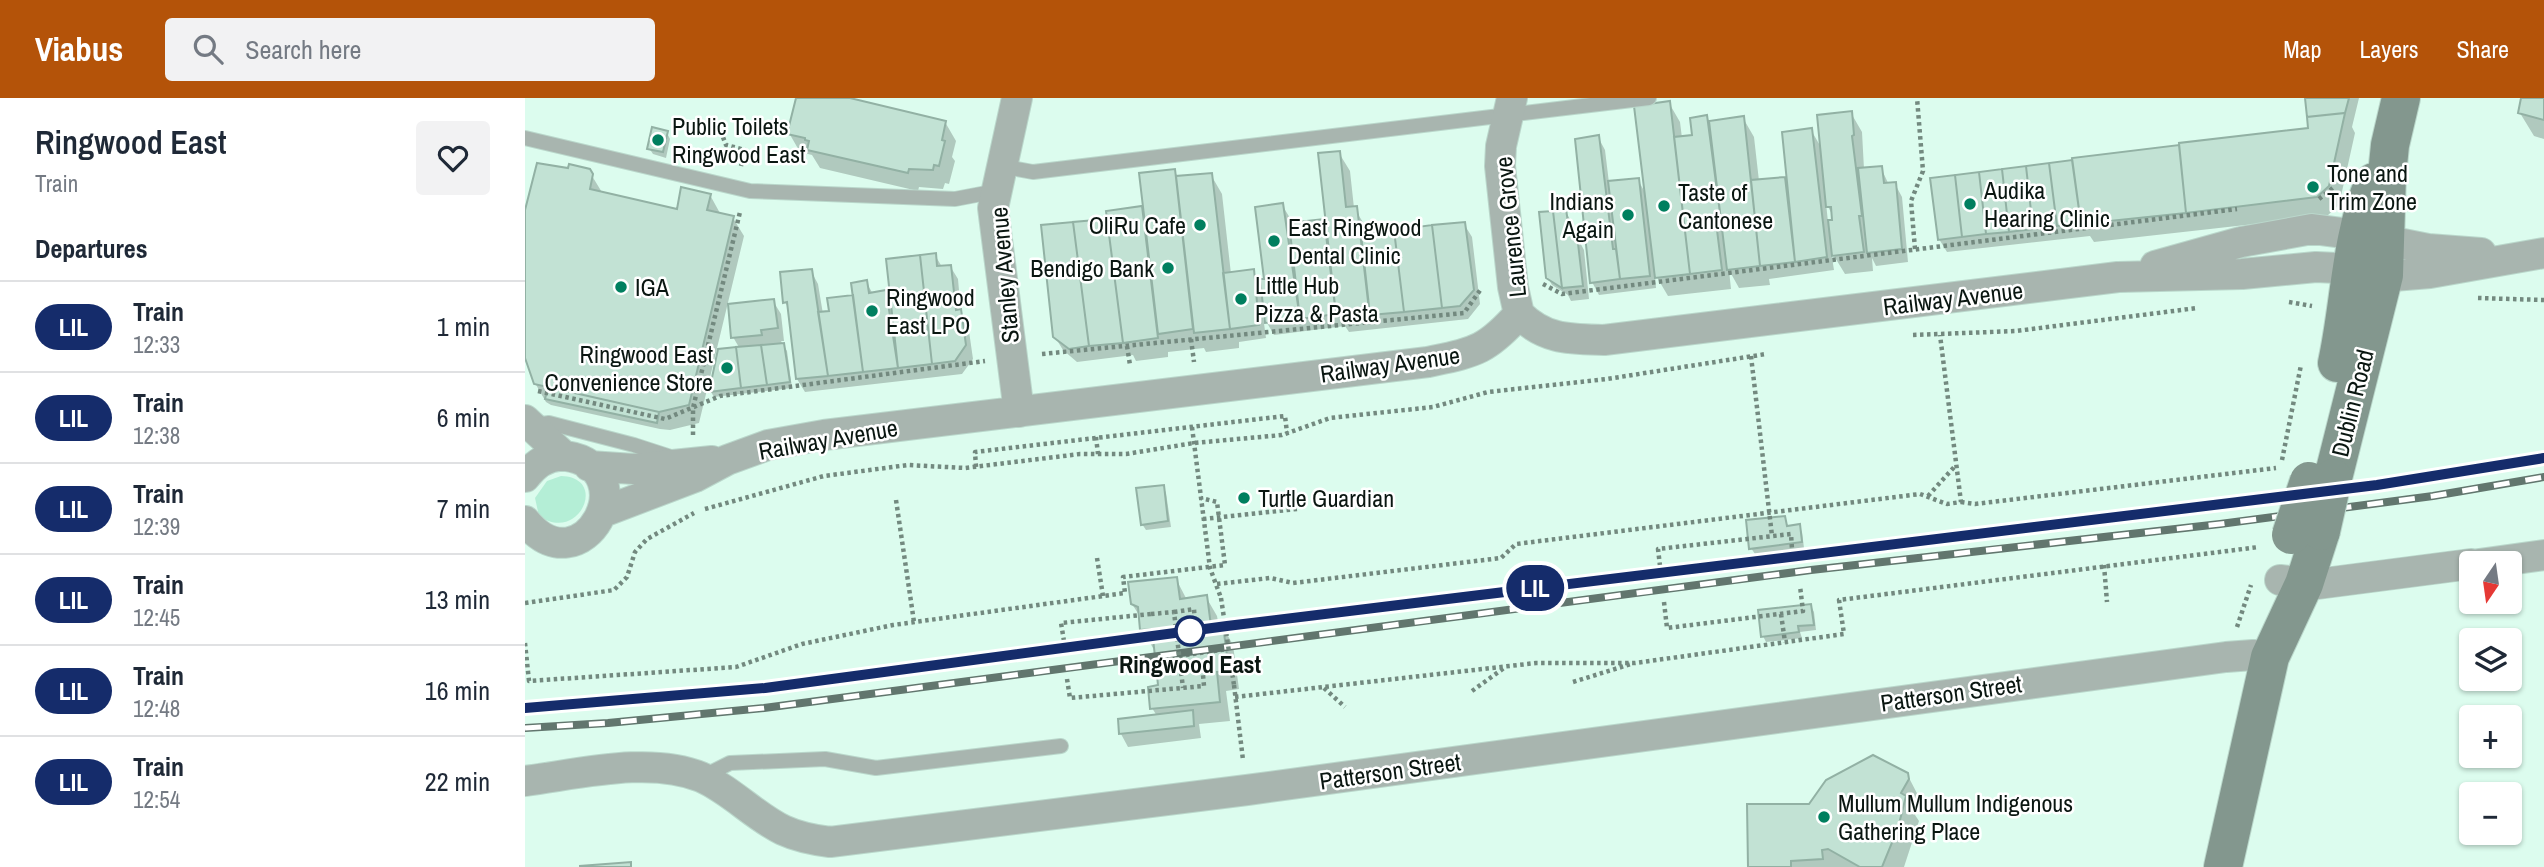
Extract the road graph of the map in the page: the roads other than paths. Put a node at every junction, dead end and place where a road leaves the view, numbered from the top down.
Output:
1 (1017, 98) edge
2 (1649, 98) edge
3 (2401, 98) edge
4 (1509, 106) edge
5 (525, 138) edge
6 (999, 179) junction
7 (2539, 254) edge
8 (2370, 255) junction
9 (1519, 314) junction
10 (1019, 412) junction
11 (527, 426) edge
12 (727, 460) junction
13 (577, 461) junction
14 (683, 462) junction
15 (2301, 476) junction
16 (525, 477) edge
17 (603, 512) junction
18 (530, 531) edge
19 (2544, 555) edge
20 (2522, 558) edge
21 (2459, 566) edge
22 (2274, 576) junction
23 (2271, 654) junction
24 (1061, 746) dead end
25 (701, 777) junction
26 (525, 781) edge
27 (2223, 867) edge

1 - 6 street, Stanley Avenue
2 - 4 lane
3 - 8 main road, Dublin Road
4 - 6 lane
4 - 9 street, Laurence Grove
5 - 6 lane
6 - 10 street, Stanley Avenue
7 - 8 street, Railway Avenue
8 - 9 street, Railway Avenue
8 - 15 main road, Dublin Road
8 - 15 main road, Dublin Road
9 - 10 street, Railway Avenue
10 - 12 street, Railway Avenue
11 - 13 street
11 - 14 lane
12 - 14 street, Railway Avenue
12 - 17 street, Railway Avenue
13 - 14 street, Railway Avenue
13 - 16 street
13 - 17 street
15 - 22 main road, Dublin Road, bridge
17 - 18 street
19 - 20 street
21 - 22 street
22 - 23 main road, Dublin Road
23 - 25 street, Patterson Street
23 - 27 main road, Dublin Road
24 - 25 lane
25 - 26 street, Patterson Street

